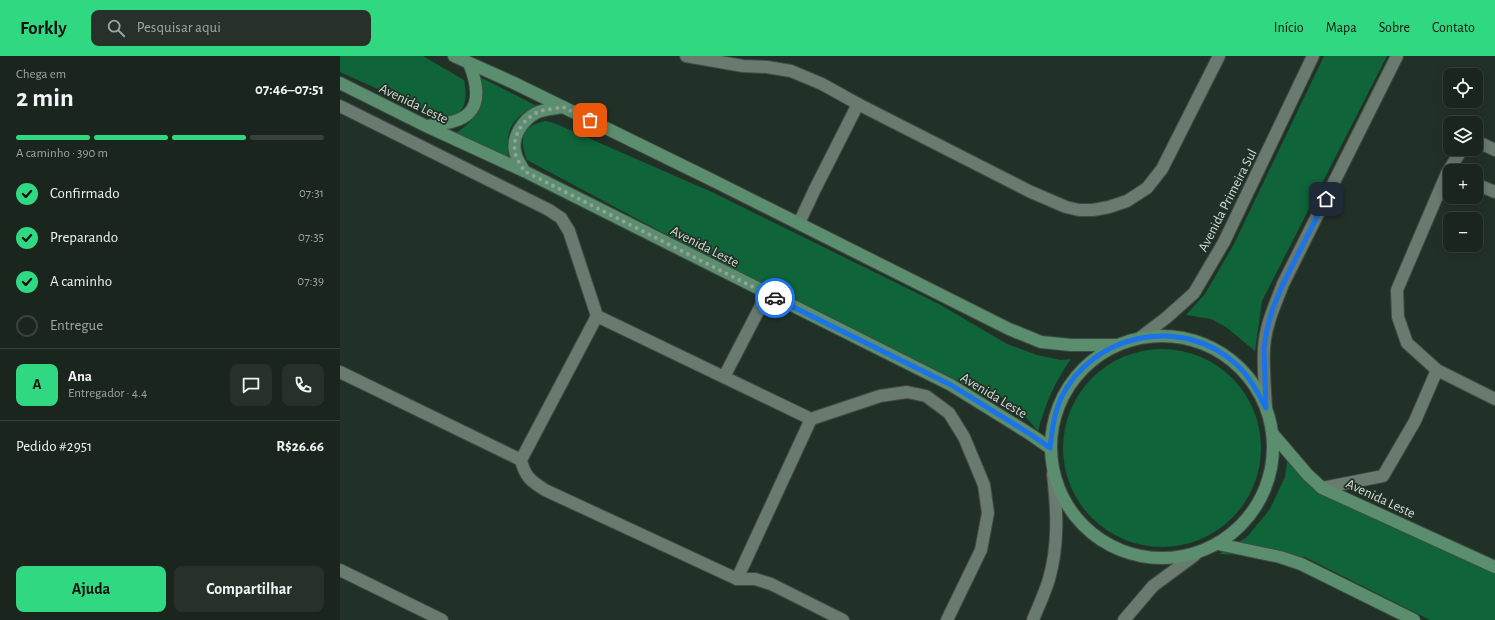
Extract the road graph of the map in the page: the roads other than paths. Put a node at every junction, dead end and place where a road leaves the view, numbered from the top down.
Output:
1 (454, 56) edge
2 (686, 56) edge
3 (1219, 56) edge
4 (1313, 56) edge
5 (1397, 56) edge
6 (469, 63) junction
7 (340, 83) edge
8 (858, 104) junction
9 (340, 106) edge
10 (563, 107) junction
11 (426, 126) junction
12 (1483, 144) edge
13 (1495, 150) edge
14 (524, 171) junction
15 (1443, 186) edge
16 (1483, 187) edge
17 (1495, 192) edge
18 (799, 223) junction
19 (767, 294) junction
20 (597, 316) junction
21 (1141, 337) junction
22 (1116, 345) junction
23 (1438, 370) junction
24 (340, 372) edge
25 (724, 377) junction
26 (1495, 400) edge
27 (1266, 408) junction
28 (811, 419) junction
29 (1272, 433) junction
30 (1050, 448) junction
31 (521, 460) junction
32 (1053, 474) junction
33 (1322, 488) junction
34 (1218, 544) junction
35 (1195, 555) junction
36 (1495, 567) edge
37 (340, 570) edge
38 (737, 579) junction
39 (442, 620) edge
40 (843, 620) edge
41 (947, 620) edge
42 (1033, 620) edge
43 (1124, 620) edge
44 (1414, 620) edge

1 - 6 main road
2 - 8 street
3 - 8 street
4 - 21 street, Avenida Primeira Sul
5 - 27 street
6 - 10 main road
6 - 11 main road
7 - 11 main road, Avenida Leste
8 - 18 street
9 - 20 street
10 - 14 main road
10 - 18 main road
11 - 14 main road, Avenida Leste
12 - 13 street
14 - 19 main road, Avenida Leste
15 - 23 street
16 - 17 street
18 - 22 main road
19 - 25 street
19 - 30 main road, Avenida Leste
20 - 25 street
20 - 31 street
21 - 22 main road
21 - 27 main road
22 - 30 main road
23 - 26 street
23 - 33 street
24 - 31 street
25 - 28 street
27 - 29 main road
28 - 38 street
28 - 41 street
29 - 33 main road, Avenida Leste
29 - 34 main road
30 - 32 main road
31 - 38 street
32 - 35 main road
32 - 42 street
33 - 36 main road, Avenida Leste
34 - 35 main road
34 - 44 main road
35 - 43 street
37 - 39 street
38 - 40 street

